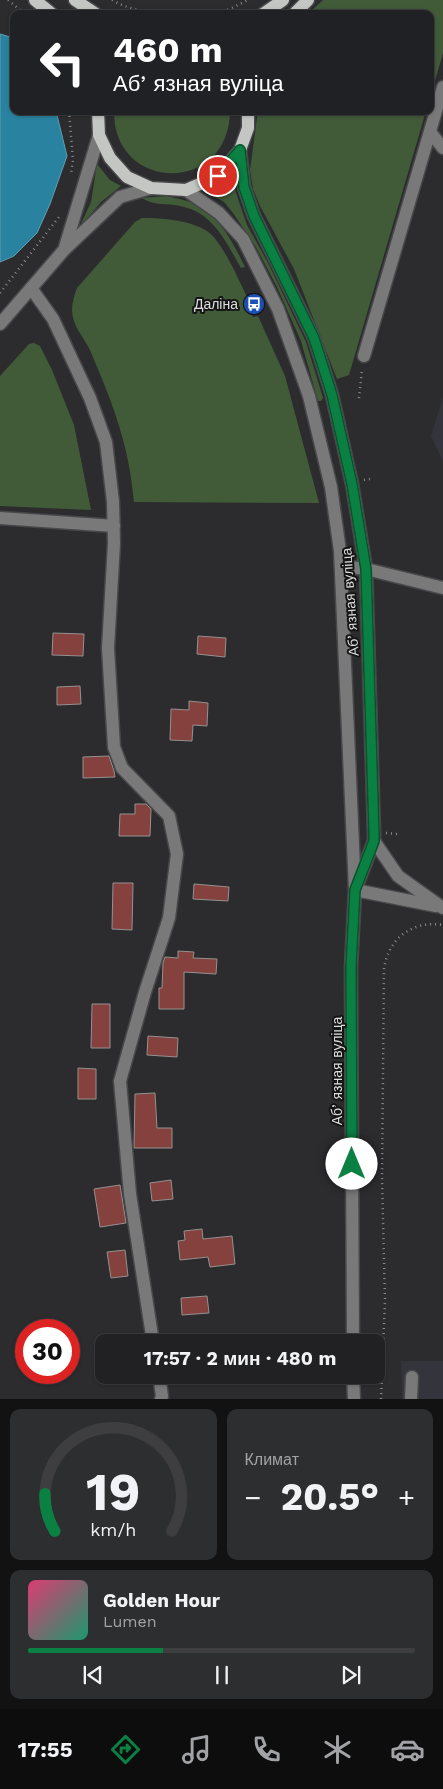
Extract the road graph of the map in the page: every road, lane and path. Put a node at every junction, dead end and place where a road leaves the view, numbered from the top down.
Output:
1 (8, 0) edge
2 (35, 0) edge
3 (75, 0) edge
4 (112, 0) edge
5 (248, 0) edge
6 (283, 0) edge
7 (308, 0) edge
8 (20, 10) edge
9 (47, 10) edge
10 (90, 10) edge
11 (142, 10) edge
12 (227, 10) edge
13 (269, 10) edge
14 (298, 10) edge
15 (443, 86) edge
16 (69, 115) edge
17 (98, 115) edge
18 (248, 115) edge
19 (430, 132) junction
20 (99, 135) junction
21 (443, 148) edge
22 (240, 150) junction
23 (71, 176) dead end
24 (150, 188) junction
25 (186, 190) junction
26 (62, 209) dead end
27 (64, 250) junction
28 (31, 288) junction
29 (0, 293) edge
30 (0, 324) edge
31 (364, 356) joint
32 (359, 398) dead end
33 (0, 518) edge
34 (114, 526) junction
35 (341, 566) junction
36 (366, 569) junction
37 (443, 588) edge
38 (374, 841) junction
39 (355, 890) junction
40 (443, 908) edge
41 (443, 926) edge
42 (152, 1334) edge
43 (353, 1334) edge
44 (412, 1377) dead end
45 (160, 1384) edge
46 (353, 1384) edge
47 (161, 1399) edge
48 (354, 1399) edge
49 (381, 1399) edge
50 (412, 1399) edge

1 - 8 path
2 - 9 main road
3 - 10 main road
4 - 11 path
5 - 12 path
6 - 13 main road
7 - 14 main road
15 - 19 street
16 - 23 path
17 - 20 main road, Абʼязная вуліца
18 - 22 main road, Абʼязная вуліца
19 - 21 street
19 - 31 street
20 - 24 main road, Абʼязная вуліца
20 - 27 street
22 - 25 main road, Абʼязная вуліца
22 - 36 street, Абʼязная вуліца
24 - 25 main road, Абʼязная вуліца
24 - 27 street
25 - 35 street, Абʼязная вуліца
26 - 29 path
27 - 28 street
28 - 30 street
28 - 34 street
31 - 32 path
33 - 34 street
34 - 42 street
35 - 36 street
35 - 39 street, Абʼязная вуліца
36 - 37 street
36 - 38 street, Абʼязная вуліца
38 - 39 street, Абʼязная вуліца
38 - 40 street
39 - 40 street
39 - 43 street, Абʼязная вуліца
41 - 49 path
44 - 50 street
45 - 47 street
46 - 48 street

